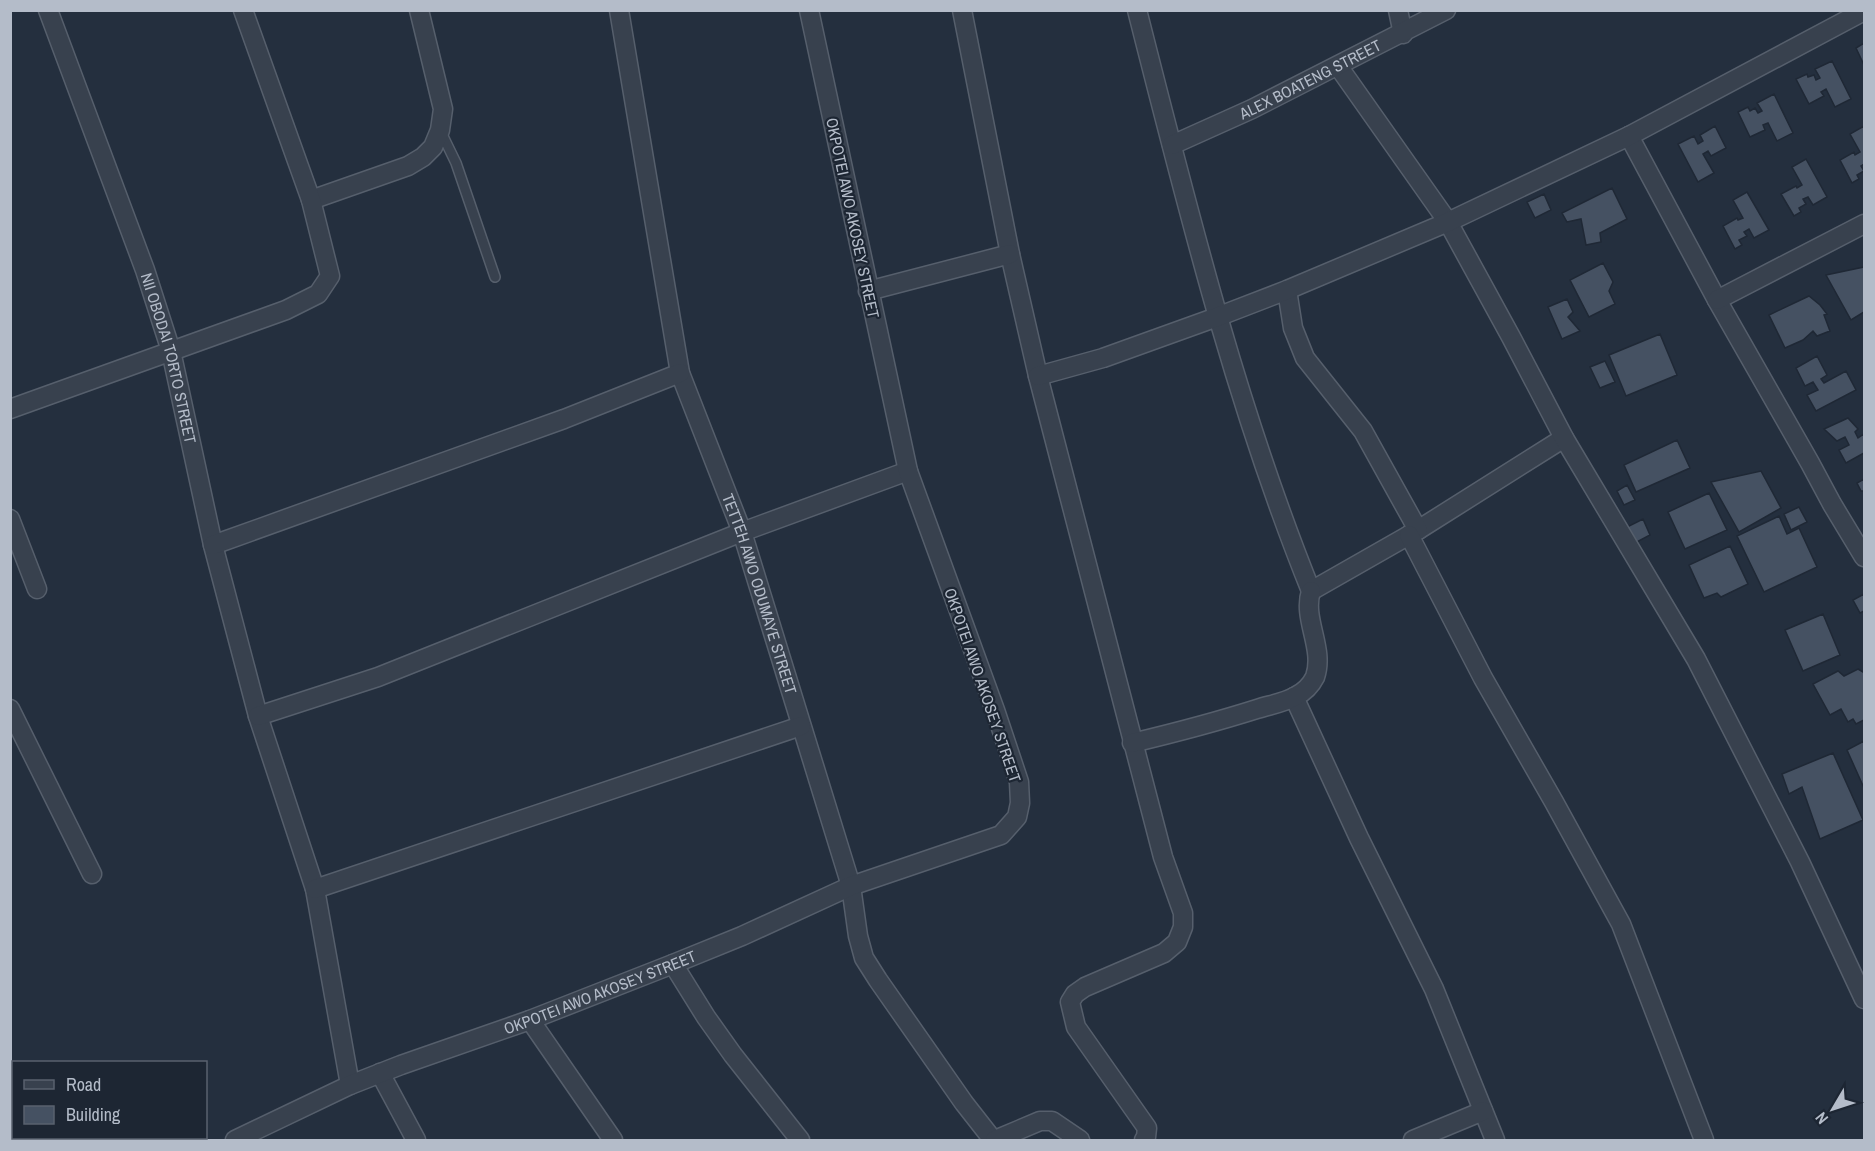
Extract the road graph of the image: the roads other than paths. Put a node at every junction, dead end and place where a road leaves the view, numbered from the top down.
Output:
1 (48, 10) edge
2 (243, 10) edge
3 (419, 10) edge
4 (619, 10) edge
5 (809, 10) edge
6 (962, 10) edge
7 (1137, 10) edge
8 (1398, 10) edge
9 (1446, 10) edge
10 (1864, 10) edge
11 (1403, 34) junction
12 (1338, 66) junction
13 (440, 130) junction
14 (1629, 136) junction
15 (1172, 145) junction
16 (311, 200) junction
17 (1448, 222) junction
18 (1864, 224) edge
19 (1010, 254) junction
20 (495, 277) dead end
21 (1287, 290) junction
22 (868, 291) junction
23 (1717, 300) junction
24 (1217, 317) junction
25 (171, 351) junction
26 (680, 373) junction
27 (1038, 376) junction
28 (10, 409) edge
29 (1564, 438) junction
30 (908, 471) junction
31 (10, 519) edge
32 (742, 532) junction
33 (1413, 532) junction
34 (213, 545) junction
35 (1864, 557) edge
36 (37, 589) dead end
37 (1311, 591) junction
38 (1294, 697) junction
39 (10, 709) edge
40 (258, 716) junction
41 (801, 726) junction
42 (1132, 743) junction
43 (92, 874) dead end
44 (851, 886) junction
45 (315, 889) junction
46 (673, 964) junction
47 (1864, 999) edge
48 (530, 1020) junction
49 (380, 1073) junction
50 (350, 1085) junction
51 (1483, 1111) junction
52 (235, 1140) edge
53 (416, 1140) edge
54 (613, 1140) edge
55 (800, 1140) edge
56 (994, 1140) edge
57 (1080, 1140) edge
58 (1144, 1140) edge
59 (1413, 1140) edge
60 (1496, 1140) edge
61 (1704, 1140) edge

1 - 25 street, NII OBODAI TORTO STREET
2 - 16 street
3 - 13 street
4 - 26 street, TETTEH AWO ODUMAYE STREET
5 - 22 street, OKPOTEI AWO AKOSEY STREET
6 - 19 street
7 - 15 street
8 - 11 street
9 - 11 street, ALEX BOATENG STREET
10 - 14 street
11 - 12 street, ALEX BOATENG STREET
12 - 15 street, ALEX BOATENG STREET
12 - 17 street
13 - 16 street
13 - 20 lane
14 - 17 street
14 - 23 street
15 - 24 street
16 - 25 street
17 - 21 street
17 - 29 street
18 - 23 street
19 - 22 street
19 - 27 street
21 - 24 street
21 - 33 street
22 - 30 street, OKPOTEI AWO AKOSEY STREET
23 - 35 street
24 - 27 street
24 - 37 street
25 - 28 street
25 - 34 street, NII OBODAI TORTO STREET
26 - 32 street, TETTEH AWO ODUMAYE STREET
26 - 34 street
27 - 42 street
29 - 33 street
29 - 47 street
30 - 32 street
30 - 44 street, OKPOTEI AWO AKOSEY STREET
31 - 36 street
32 - 40 street
32 - 41 street, TETTEH AWO ODUMAYE STREET
33 - 37 street
33 - 61 street
34 - 40 street, NII OBODAI TORTO STREET
37 - 38 street
38 - 42 street
38 - 51 street
39 - 43 street
40 - 45 street, NII OBODAI TORTO STREET
41 - 44 street, TETTEH AWO ODUMAYE STREET
41 - 45 street
42 - 58 street
44 - 46 street, OKPOTEI AWO AKOSEY STREET
44 - 56 street, TETTEH AWO ODUMAYE STREET
45 - 50 street, NII OBODAI TORTO STREET
46 - 48 street, OKPOTEI AWO AKOSEY STREET
46 - 55 street
48 - 49 street, OKPOTEI AWO AKOSEY STREET
48 - 54 street
49 - 50 street, OKPOTEI AWO AKOSEY STREET
49 - 53 street
50 - 52 street, OKPOTEI AWO AKOSEY STREET
51 - 59 street
51 - 60 street
56 - 57 street

